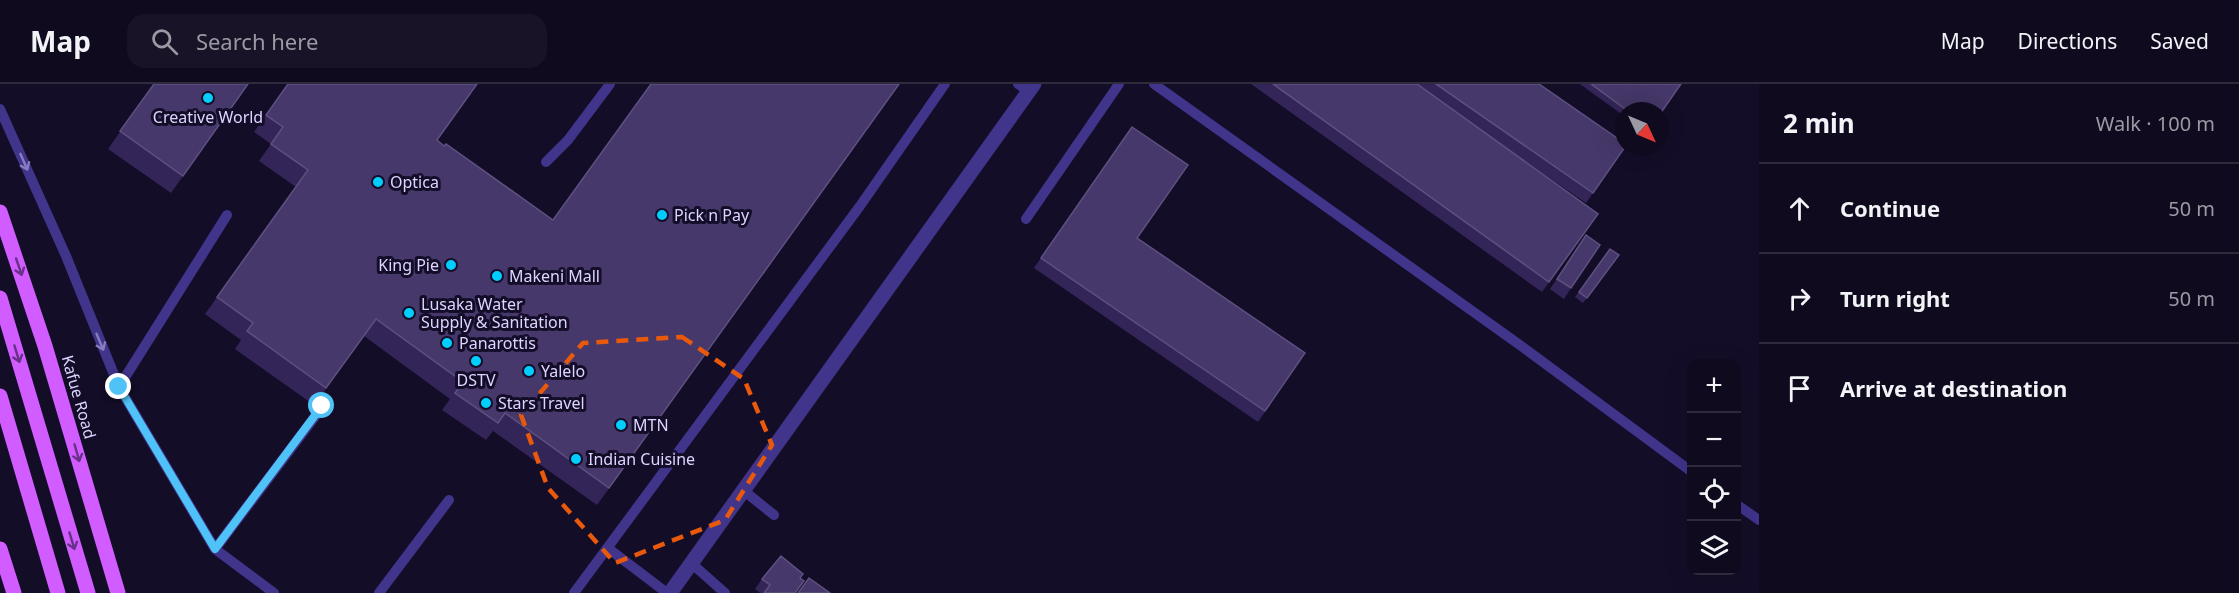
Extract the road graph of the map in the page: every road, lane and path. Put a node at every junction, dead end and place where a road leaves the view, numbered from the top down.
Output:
1 (609, 84) edge
2 (945, 84) edge
3 (1119, 84) edge
4 (1154, 84) edge
5 (1027, 86) edge
6 (0, 109) edge
7 (546, 162) dead end
8 (0, 212) edge
9 (227, 215) dead end
10 (1026, 219) dead end
11 (0, 298) edge
12 (119, 387) junction
13 (0, 396) edge
14 (322, 406) edge
15 (1687, 468) edge
16 (743, 490) junction
17 (449, 500) dead end
18 (1741, 507) edge
19 (774, 515) dead end
20 (1759, 520) edge
21 (0, 549) edge
22 (215, 549) junction
23 (609, 549) junction
24 (690, 562) junction
25 (269, 591) edge
26 (14, 593) edge
27 (58, 593) edge
28 (88, 593) edge
29 (118, 593) edge
30 (379, 593) edge
31 (574, 593) edge
32 (668, 593) edge
33 (725, 593) edge

1 - 7 lane
2 - 23 lane
3 - 10 lane
4 - 15 lane
5 - 16 street
6 -> 12 lane
8 -> 29 main road, Kafue Road
9 - 12 lane
11 -> 28 main road
12 - 22 lane
13 - 27 main road
14 - 22 lane
16 - 19 lane
16 - 24 street
17 - 30 lane
18 - 20 lane
21 - 26 main road
22 - 25 lane
23 - 31 lane
23 - 32 lane
24 - 32 street
24 - 33 lane

